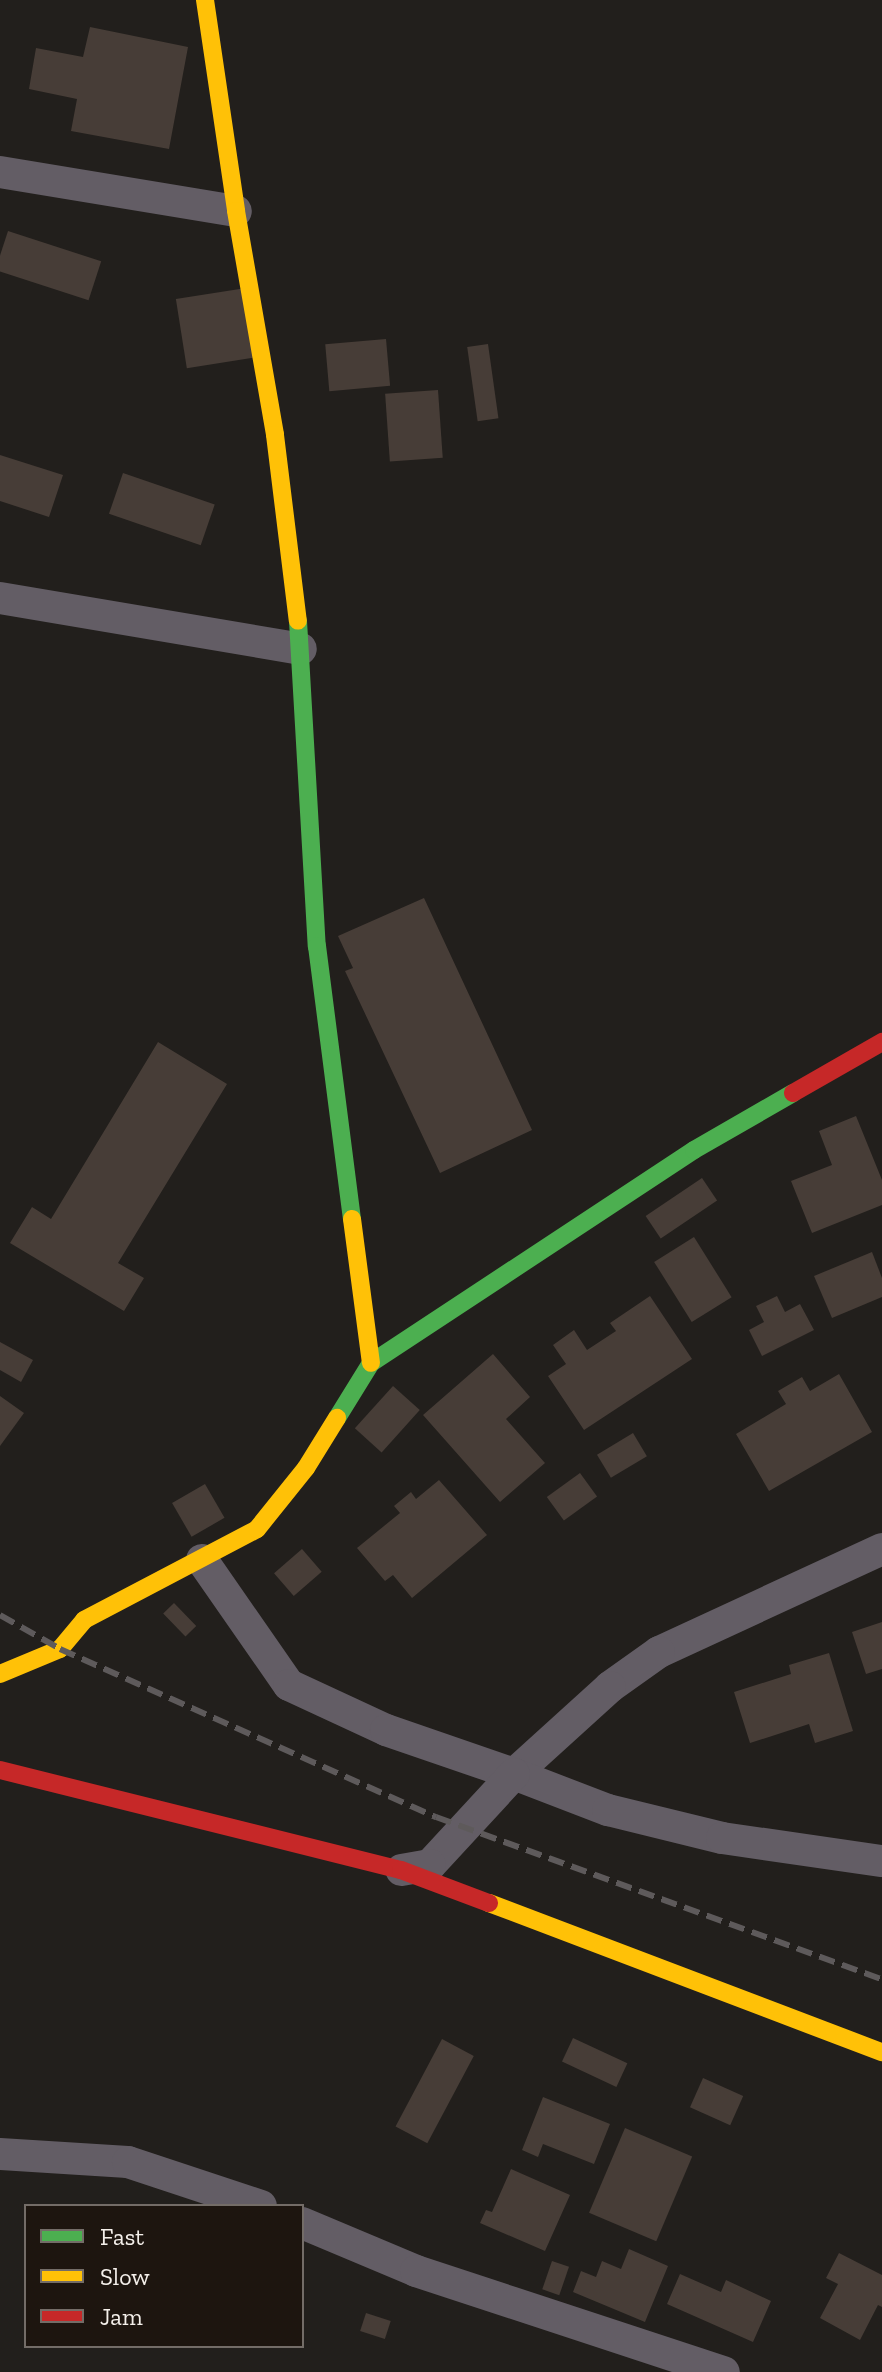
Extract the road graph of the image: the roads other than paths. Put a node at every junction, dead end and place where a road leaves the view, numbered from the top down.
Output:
1 (205, 0) edge
2 (0, 172) edge
3 (236, 211) junction
4 (0, 598) edge
5 (301, 649) junction
6 (882, 1042) edge
7 (371, 1363) junction
8 (882, 1549) edge
9 (202, 1560) junction
10 (0, 1674) edge
11 (0, 1770) edge
12 (514, 1774) junction
13 (882, 1861) edge
14 (401, 1870) junction
15 (882, 2052) edge
16 (0, 2154) edge
17 (255, 2204) edge
18 (304, 2224) edge
19 (724, 2372) edge

1 - 3 street
2 - 3 street
3 - 5 street
4 - 5 street
5 - 7 street
6 - 7 street
7 - 9 street
8 - 12 street
9 - 10 street
9 - 12 street
11 - 14 street
12 - 13 street
12 - 14 street
14 - 15 street
16 - 17 street
18 - 19 street

